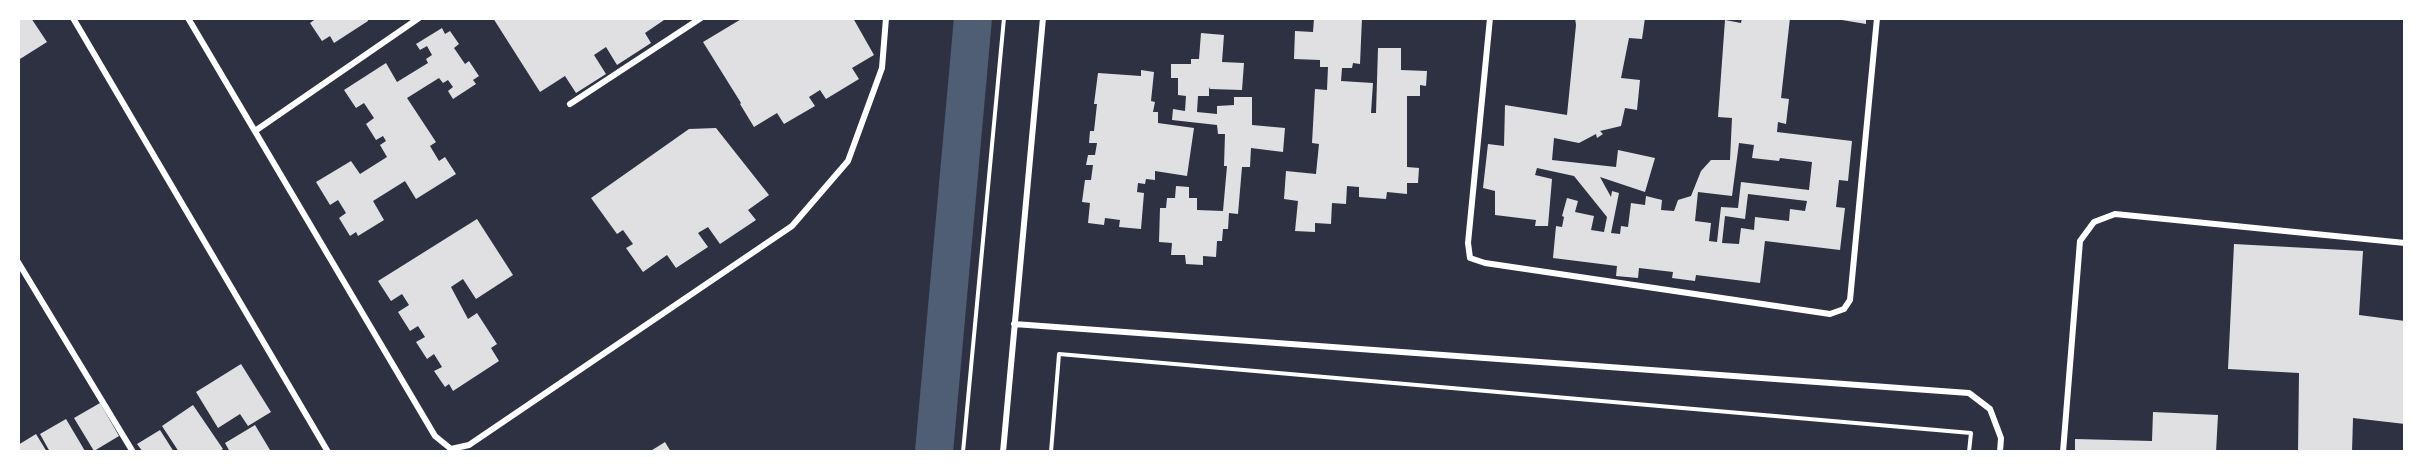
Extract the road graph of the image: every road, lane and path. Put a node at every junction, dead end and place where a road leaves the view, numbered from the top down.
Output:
1 (73, 18) edge
2 (188, 18) edge
3 (419, 18) edge
4 (700, 18) edge
5 (886, 18) edge
6 (1004, 18) edge
7 (1043, 18) edge
8 (1490, 18) edge
9 (1877, 18) edge
10 (570, 104) dead end
11 (255, 131) junction
12 (2405, 243) edge
13 (18, 262) edge
14 (1014, 324) junction
15 (133, 452) edge
16 (328, 452) edge
17 (963, 452) edge
18 (1003, 452) edge
19 (1051, 452) edge
20 (1969, 452) edge
21 (2000, 452) edge
22 (2062, 452) edge

1 - 16 street
2 - 11 street
3 - 11 street
4 - 10 street
5 - 11 street
6 - 17 path
7 - 14 street
8 - 9 street
12 - 22 street
13 - 15 street
14 - 18 street
14 - 21 street
19 - 20 path

